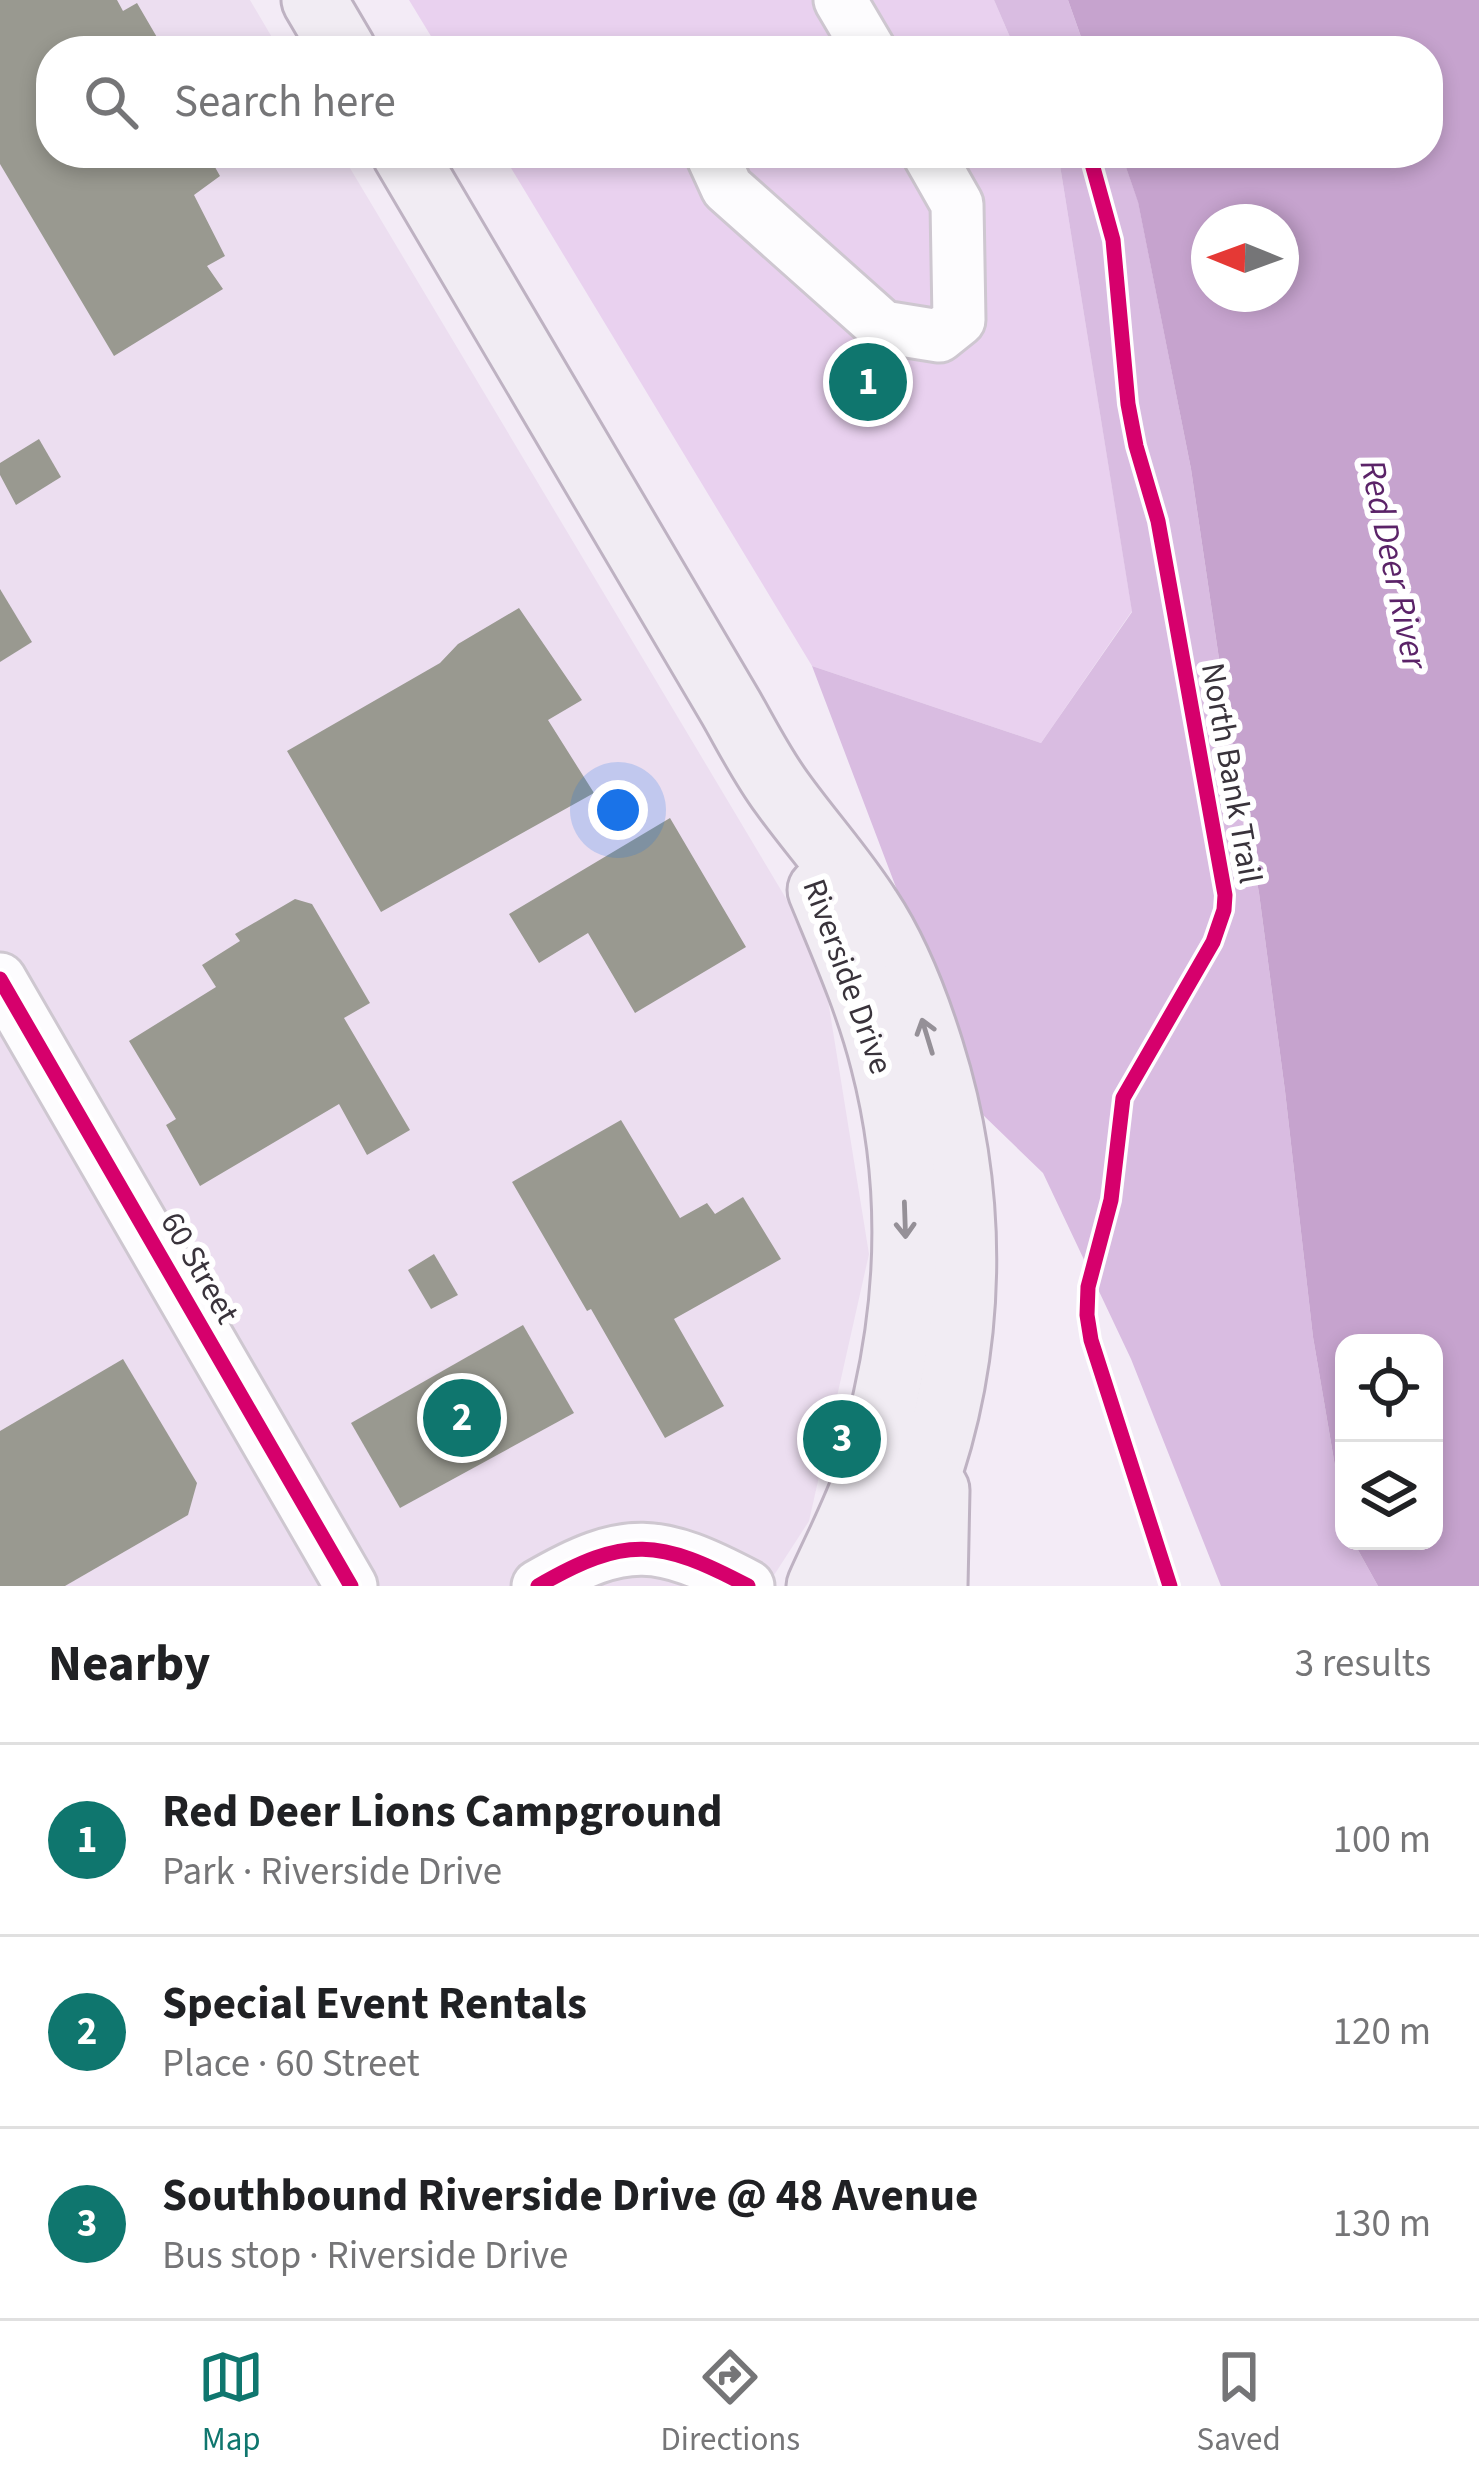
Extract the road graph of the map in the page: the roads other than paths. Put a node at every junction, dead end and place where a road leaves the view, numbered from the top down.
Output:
1 (314, 0) edge
2 (841, 0) edge
3 (335, 36) edge
4 (861, 36) edge
5 (413, 168) edge
6 (718, 168) edge
7 (937, 168) edge
8 (0, 979) edge
9 (923, 1121) junction
10 (939, 1440) junction
11 (351, 1586) edge
12 (538, 1586) edge
13 (748, 1586) edge
14 (819, 1586) edge
15 (884, 1586) edge
16 (935, 1586) edge

1 - 3 main road
2 - 4 street
5 - 9 main road, Riverside Drive
6 - 7 street
8 - 11 street, 60 Street
9 - 10 main road, Riverside Drive
9 -> 14 main road, Riverside Drive
10 - 15 main road, Riverside Drive
10 - 16 main road
12 - 13 street

